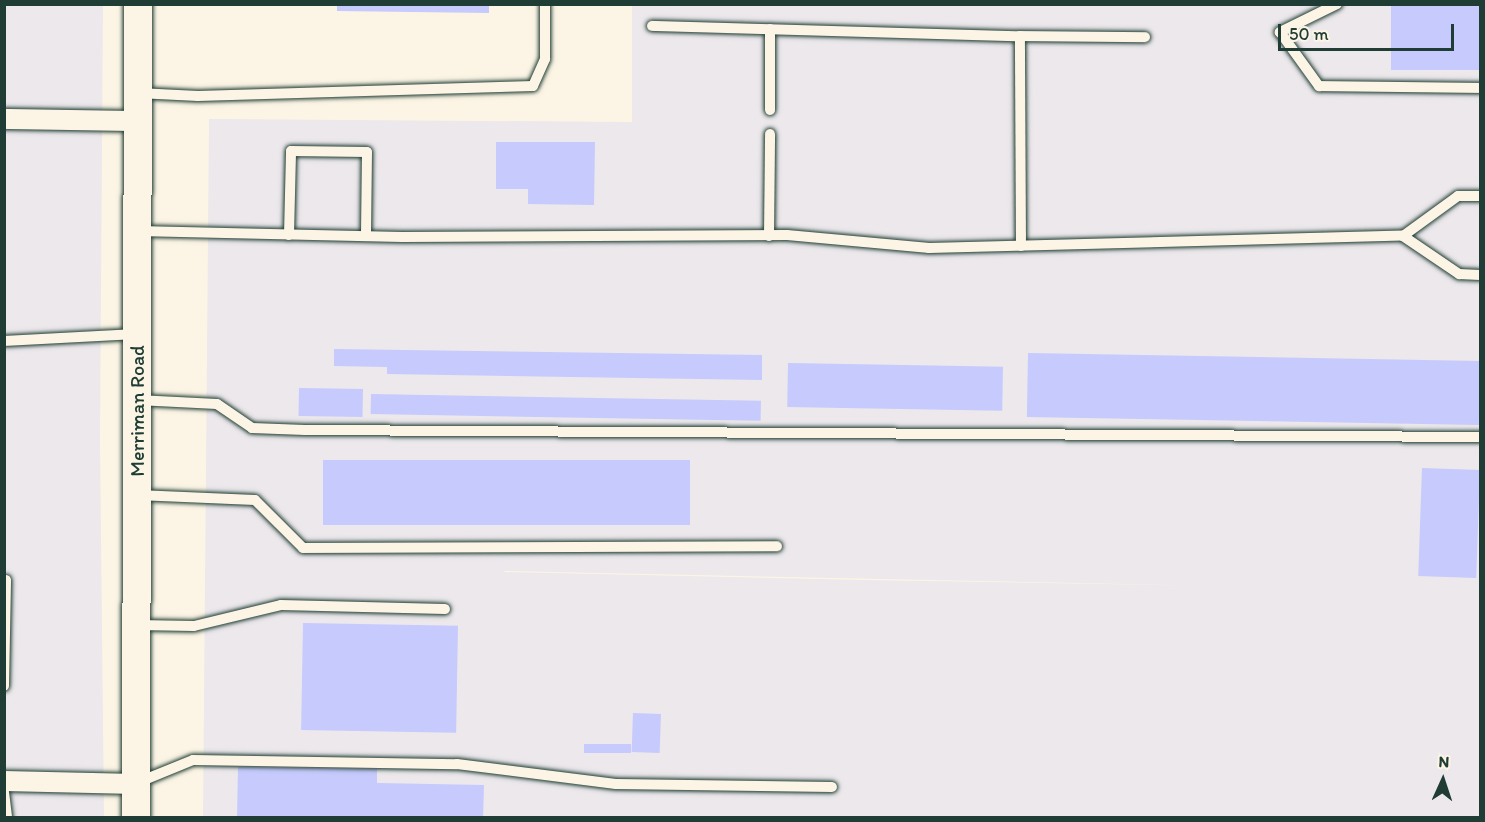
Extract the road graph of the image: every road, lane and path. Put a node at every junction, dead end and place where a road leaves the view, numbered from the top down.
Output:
1 (138, 4) edge
2 (545, 4) edge
3 (1337, 4) edge
4 (651, 26) dead end
5 (770, 29) junction
6 (1020, 36) junction
7 (1145, 37) dead end
8 (1480, 88) edge
9 (138, 93) junction
10 (770, 110) dead end
11 (4, 119) edge
12 (137, 121) junction
13 (770, 134) dead end
14 (1480, 196) edge
15 (137, 231) junction
16 (289, 235) junction
17 (366, 236) junction
18 (769, 236) junction
19 (1403, 236) junction
20 (1021, 246) junction
21 (1480, 275) edge
22 (137, 334) junction
23 (4, 341) edge
24 (137, 400) junction
25 (1480, 437) edge
26 (137, 495) junction
27 (777, 546) dead end
28 (6, 580) dead end
29 (445, 609) dead end
30 (137, 625) junction
31 (4, 686) edge
32 (4, 781) edge
33 (136, 784) junction
34 (832, 787) dead end
35 (4, 792) edge
36 (7, 818) edge
37 (136, 818) edge

1 - 9 main road, Merriman Road
2 - 9 lane
3 - 8 lane
4 - 5 lane
5 - 6 lane
5 - 10 lane
6 - 7 lane
6 - 20 lane
9 - 12 main road, Merriman Road
11 - 12 street
12 - 15 main road, Merriman Road
13 - 18 lane
14 - 19 lane
15 - 16 lane
15 - 22 main road, Merriman Road
16 - 17 lane
16 - 17 lane
17 - 18 lane
18 - 20 lane
19 - 20 lane
19 - 21 lane
22 - 23 lane
22 - 24 main road, Merriman Road
24 - 25 lane
24 - 26 main road, Merriman Road
26 - 27 lane
26 - 30 main road, Merriman Road
28 - 31 lane
29 - 30 lane
30 - 33 main road, Merriman Road
32 - 33 street
33 - 34 lane
33 - 37 main road, Merriman Road
35 - 36 lane

